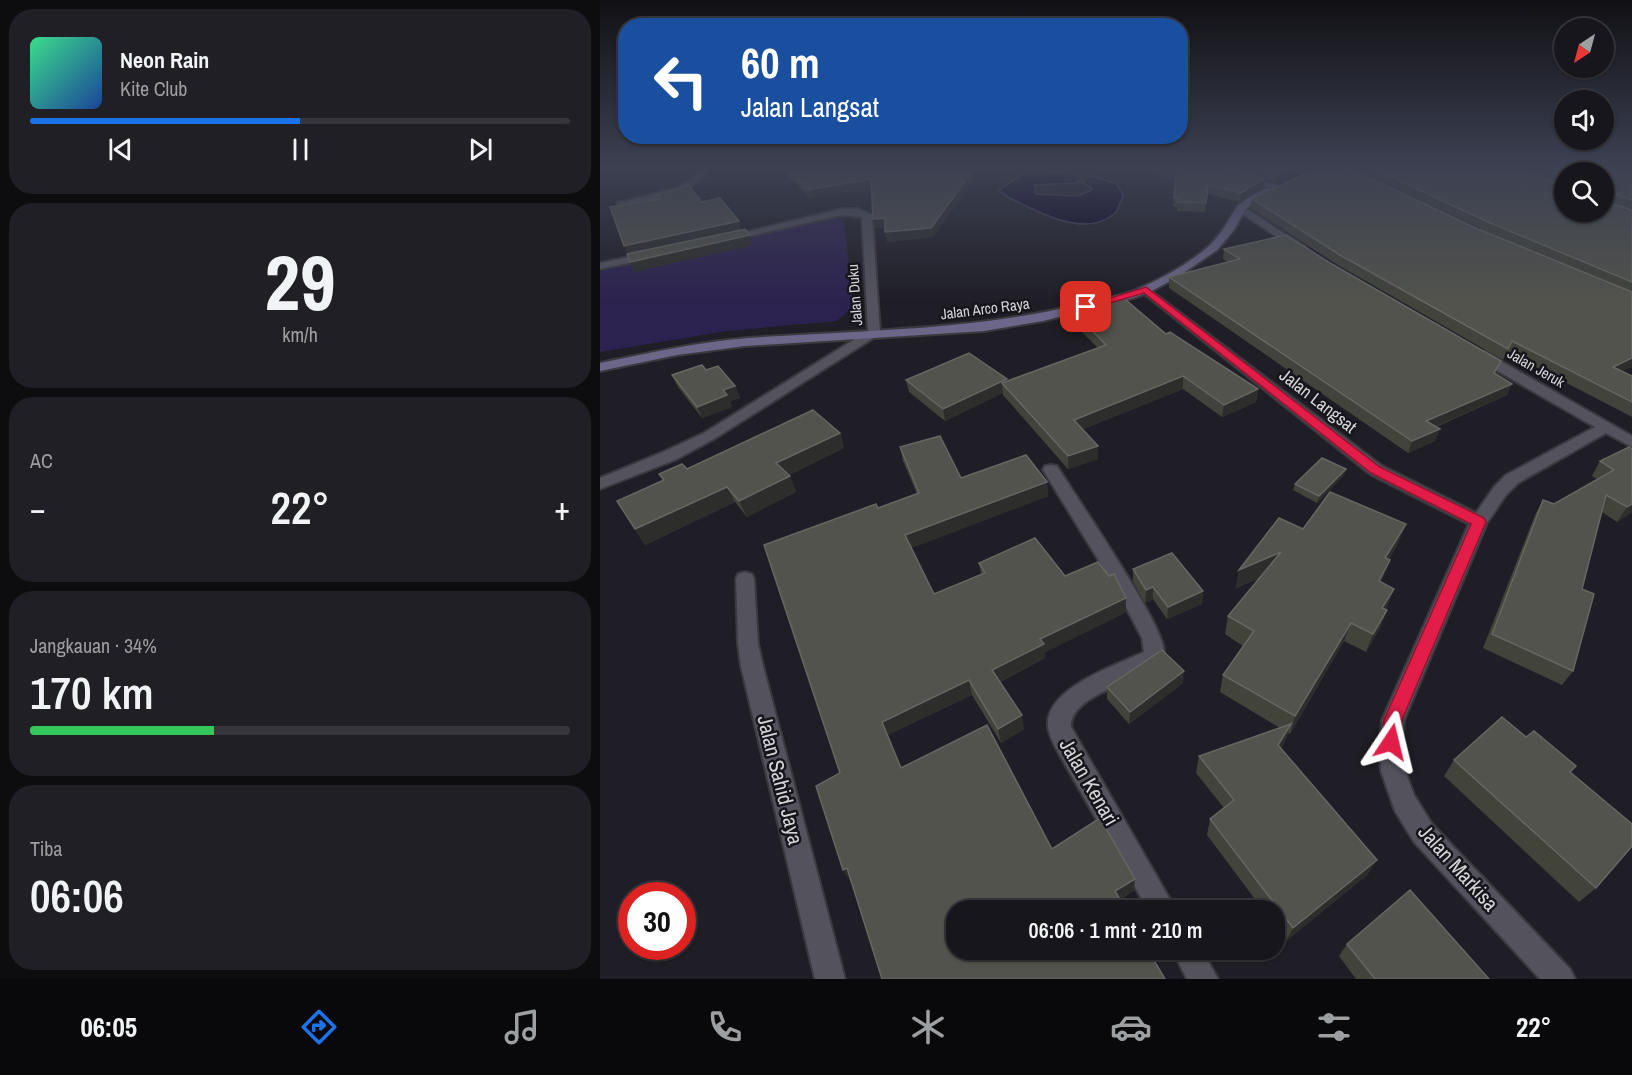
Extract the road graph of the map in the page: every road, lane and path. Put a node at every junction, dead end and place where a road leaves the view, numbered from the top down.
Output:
1 (1240, 212) edge
2 (1245, 212) edge
3 (712, 242) edge
4 (656, 254) edge
5 (1315, 257) edge
6 (600, 266) edge
7 (1146, 290) junction
8 (874, 332) junction
9 (1464, 345) edge
10 (600, 366) edge
11 (1605, 428) junction
12 (1632, 442) edge
13 (1051, 470) dead end
14 (600, 484) edge
15 (1479, 522) junction
16 (745, 579) dead end
17 (1157, 900) edge
18 (1192, 960) edge
19 (830, 979) edge
20 (1203, 979) edge
21 (1560, 979) edge

1 - 7 main road, Jalan Arco Raya
2 - 5 street
3 - 8 street, Jalan Duku
4 - 6 street
7 - 8 main road, Jalan Arco Raya
7 - 15 street, Jalan Langsat
8 - 10 main road, Jalan Arco Raya
8 - 14 street, Jalan Duku
9 - 11 street, Jalan Jeruk
11 - 12 street, Jalan Jeruk
11 - 15 street, Jalan Markisa
13 - 17 street, Jalan Kenari
15 - 21 street, Jalan Markisa
16 - 19 street, Jalan Sahid Jaya
18 - 20 street

